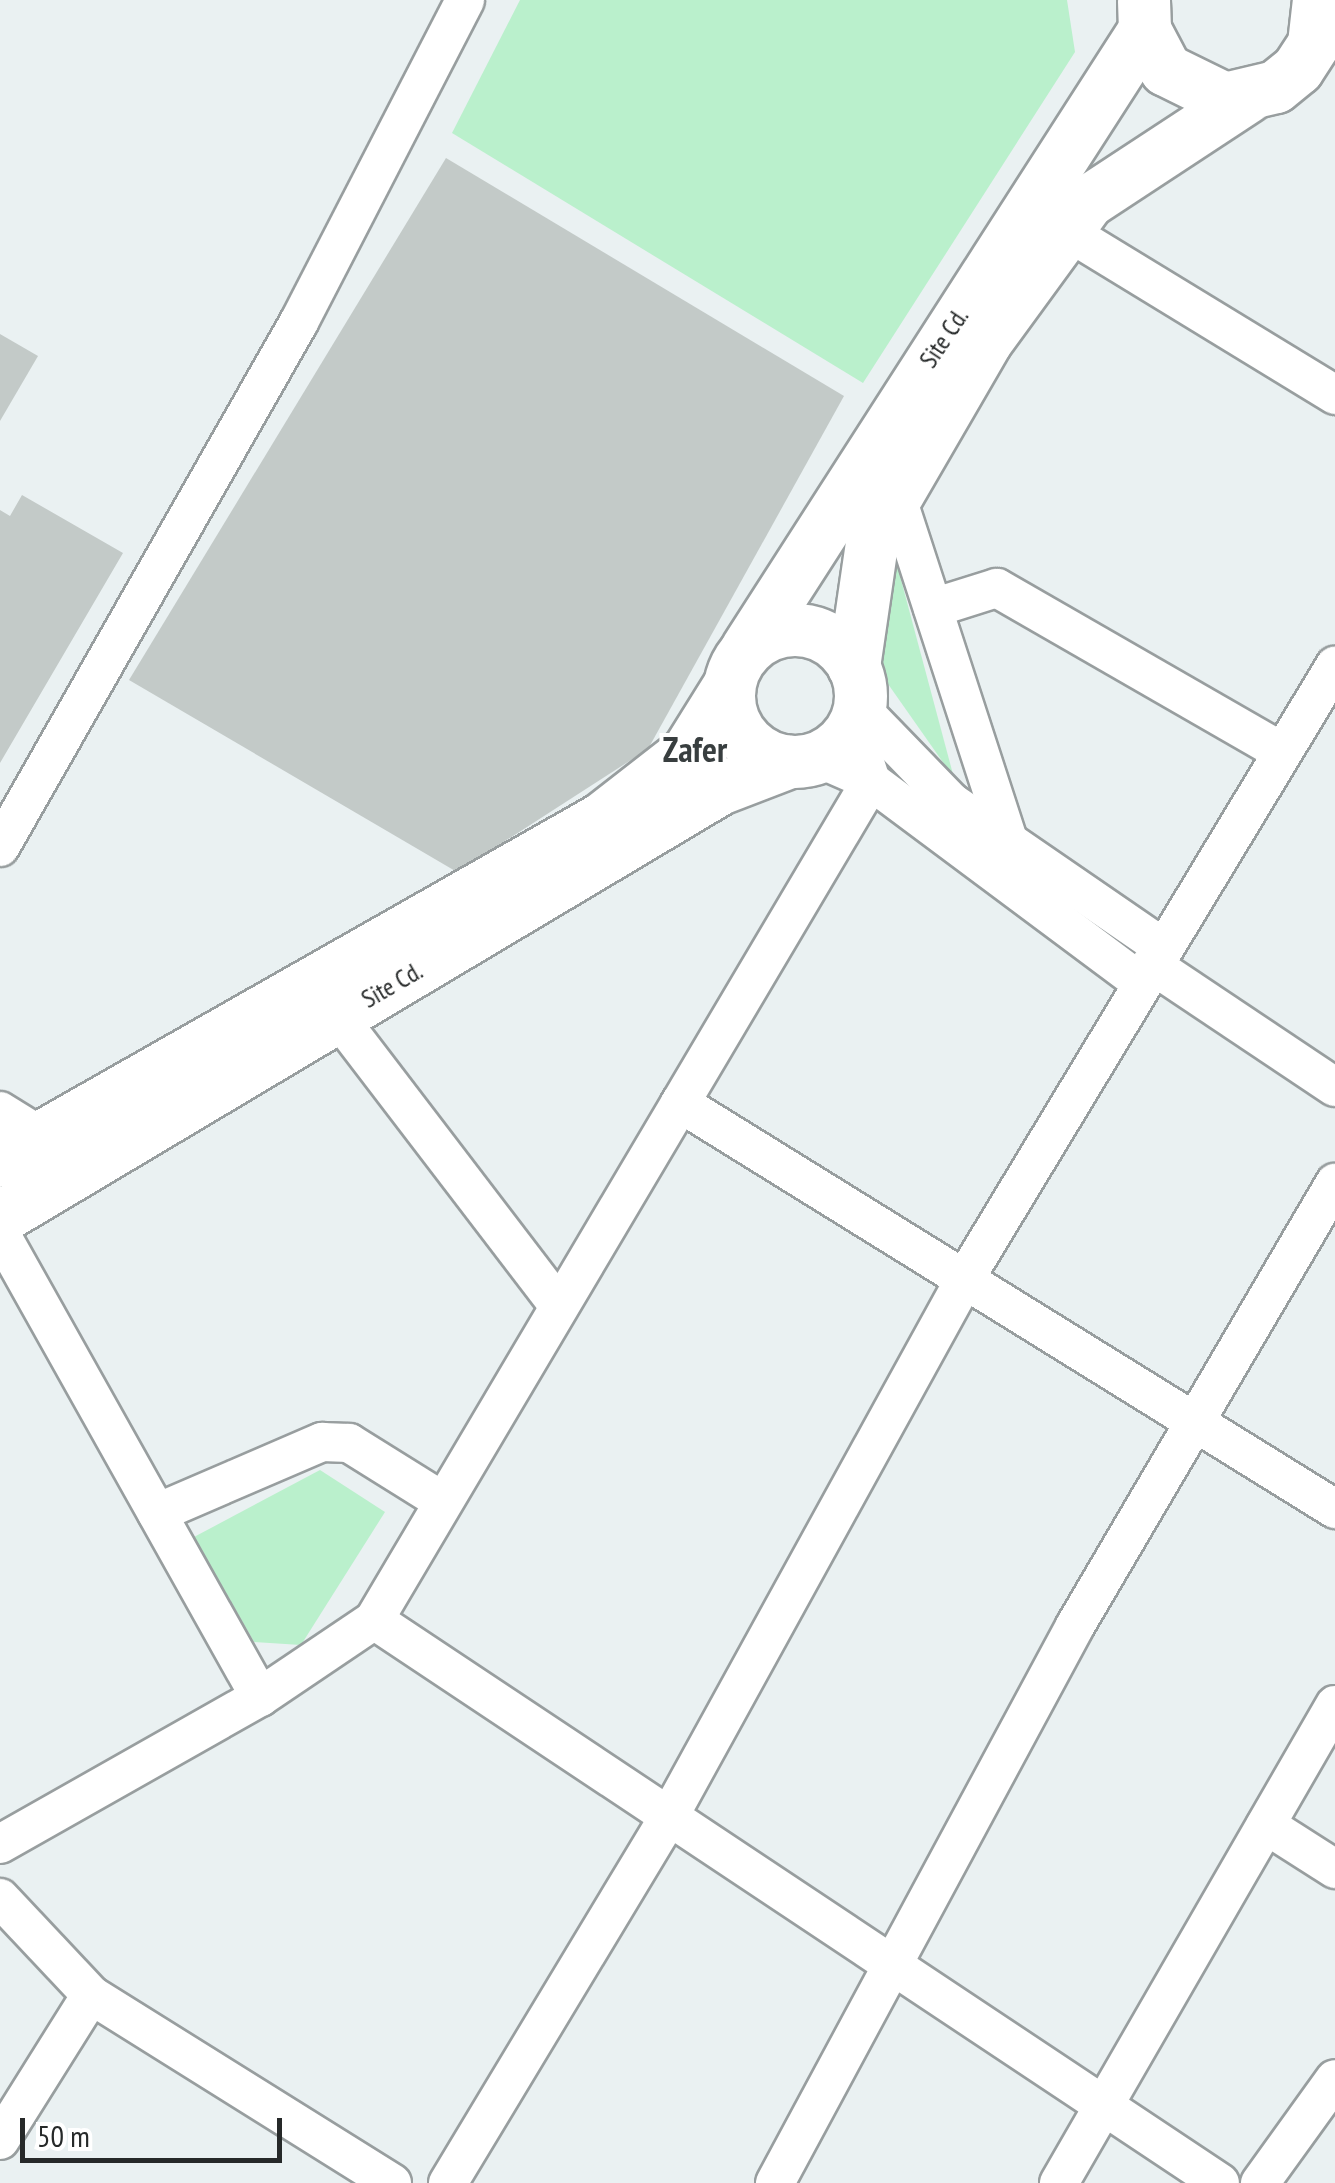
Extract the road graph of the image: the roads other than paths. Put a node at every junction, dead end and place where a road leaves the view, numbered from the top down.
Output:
1 (464, 0) edge
2 (1142, 9) edge
3 (1323, 31) edge
4 (1248, 97) junction
5 (1047, 218) junction
6 (1335, 395) edge
7 (894, 489) junction
8 (933, 608) junction
9 (1335, 666) edge
10 (738, 668) junction
11 (835, 724) junction
12 (1282, 752) junction
13 (871, 781) junction
14 (1010, 845) junction
15 (0, 848) edge
16 (1151, 964) junction
17 (338, 1016) junction
18 (1335, 1088) edge
19 (680, 1103) junction
20 (14, 1136) edge
21 (1335, 1183) edge
22 (0, 1218) edge
23 (0, 1233) edge
24 (968, 1274) junction
25 (558, 1304) junction
26 (1198, 1419) junction
27 (439, 1499) junction
28 (1335, 1509) edge
29 (158, 1513) junction
30 (374, 1620) junction
31 (260, 1696) junction
32 (1335, 1705) edge
33 (672, 1810) junction
34 (1266, 1825) junction
35 (0, 1844) edge
36 (1335, 1868) edge
37 (0, 1898) edge
38 (896, 1960) junction
39 (91, 1995) junction
40 (1335, 2080) edge
41 (1104, 2108) junction
42 (0, 2140) edge
43 (392, 2183) edge
44 (448, 2183) edge
45 (775, 2183) edge
46 (1058, 2183) edge
47 (1220, 2183) edge
48 (1260, 2183) edge

1 - 15 street
2 - 4 main road
2 - 5 main road, Site Cd.
3 - 4 main road
4 - 5 main road
5 - 6 street
5 - 7 main road
5 - 10 main road, Site Cd.
7 - 8 street
7 - 11 main road
8 - 12 street
8 - 14 street
9 - 12 street
10 - 11 main road
10 - 11 main road
10 - 20 main road, Site Cd.
11 - 13 street
11 - 14 street
11 - 17 main road, Site Cd.
12 - 16 street
13 - 16 street
13 - 19 street
14 - 16 street
16 - 18 street
16 - 24 street
17 - 22 main road, Site Cd.
17 - 25 street
19 - 24 street
19 - 25 street
21 - 26 street
23 - 29 street
24 - 26 street
24 - 33 street
25 - 27 street
26 - 28 street
26 - 38 street
27 - 29 street
27 - 30 street
29 - 31 street
30 - 31 street
30 - 33 street
31 - 35 street
32 - 34 street
33 - 38 street
33 - 44 street
34 - 36 street
34 - 41 street
37 - 39 street
38 - 41 street
38 - 45 street
39 - 42 street
39 - 43 street
40 - 48 street
41 - 46 street
41 - 47 street

